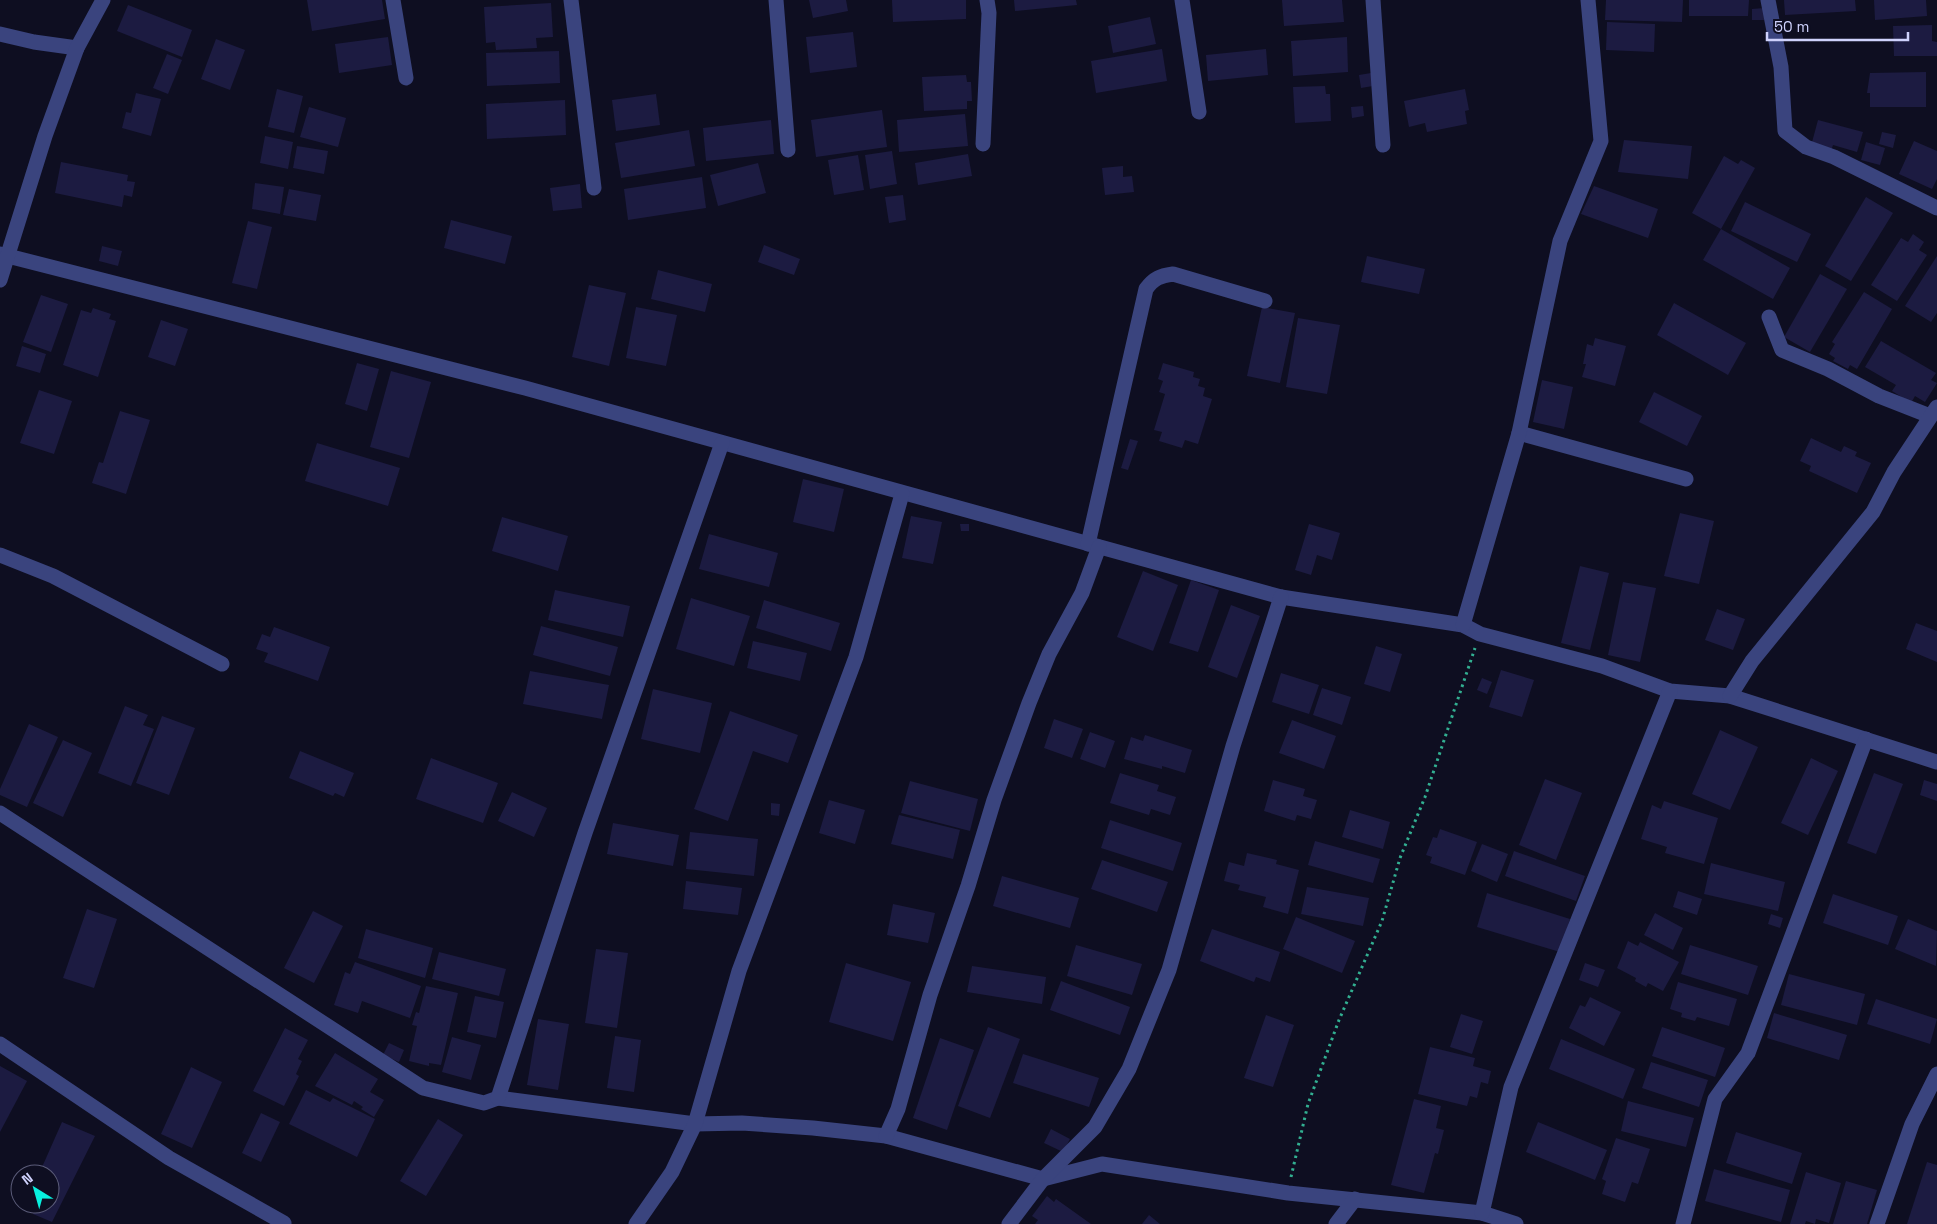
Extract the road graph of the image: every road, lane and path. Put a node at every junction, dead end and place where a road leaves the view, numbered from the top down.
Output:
1 (103, 0) edge
2 (393, 0) edge
3 (571, 0) edge
4 (776, 0) edge
5 (987, 0) edge
6 (1182, 0) edge
7 (1372, 0) edge
8 (1588, 0) edge
9 (1768, 0) edge
10 (0, 34) edge
11 (77, 48) junction
12 (406, 78) dead end
13 (1199, 112) dead end
14 (983, 144) dead end
15 (1383, 145) dead end
16 (788, 150) dead end
17 (594, 188) dead end
18 (1937, 208) edge
19 (4, 255) edge
20 (0, 280) edge
21 (1265, 301) dead end
22 (1769, 317) dead end
23 (1934, 412) edge
24 (1519, 433) junction
25 (722, 443) junction
26 (1686, 479) dead end
27 (902, 494) junction
28 (1094, 546) junction
29 (0, 555) edge
30 (1280, 597) junction
31 (1463, 625) junction
32 (1480, 634) junction
33 (222, 664) dead end
34 (1670, 691) junction
35 (1730, 696) junction
36 (1866, 739) junction
37 (1937, 762) edge
38 (0, 813) edge
39 (0, 1044) edge
40 (1937, 1074) edge
41 (498, 1098) junction
42 (695, 1124) junction
43 (886, 1136) junction
44 (1042, 1179) junction
45 (1288, 1192) junction
46 (1355, 1199) junction
47 (1482, 1213) junction
48 (284, 1223) edge
49 (636, 1224) edge
50 (1009, 1224) edge
51 (1336, 1224) edge
52 (1516, 1224) edge
53 (1683, 1224) edge
54 (1877, 1224) edge

1 - 11 street
2 - 12 street
3 - 17 street
4 - 16 street
5 - 14 street
6 - 13 street
7 - 15 street
8 - 24 street
9 - 18 street
10 - 11 street
11 - 19 street
19 - 20 street
19 - 25 street
21 - 28 street
22 - 23 street
23 - 35 street
24 - 26 street
24 - 31 street
25 - 27 street
25 - 41 street
27 - 28 street
27 - 42 street
28 - 30 street
28 - 43 street
29 - 33 street
30 - 31 street
30 - 44 street
31 - 32 street
32 - 34 street
32 - 45 path
34 - 35 street
34 - 47 street
35 - 36 street
36 - 37 street
36 - 53 street
38 - 41 street
39 - 48 street
40 - 54 street
41 - 42 street
42 - 43 street
42 - 49 street
43 - 44 street
44 - 45 street
44 - 50 street
45 - 46 street
46 - 47 street
46 - 51 street
47 - 52 street

